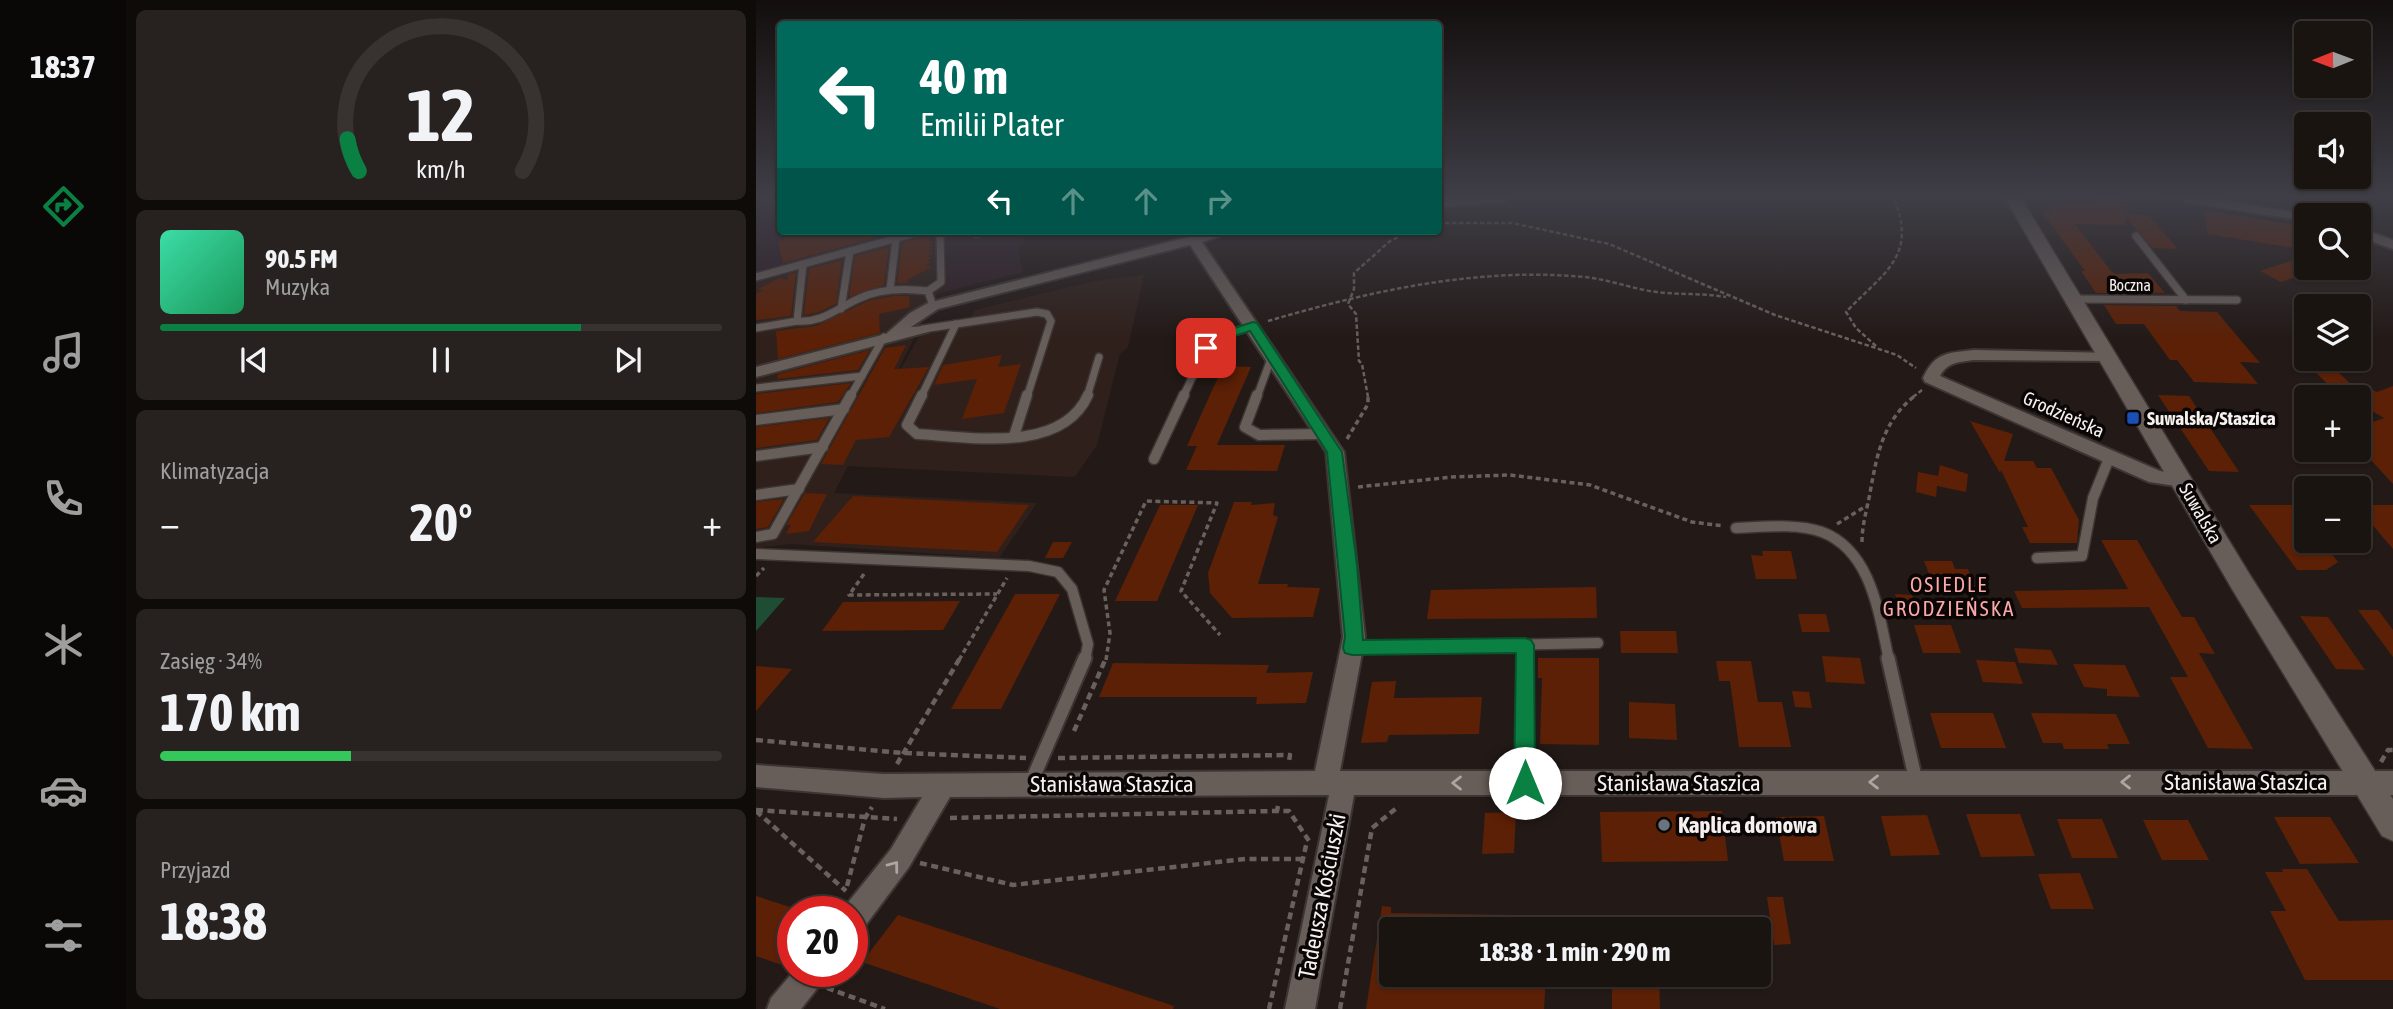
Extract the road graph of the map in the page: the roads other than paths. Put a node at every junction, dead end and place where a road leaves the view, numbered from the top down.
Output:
1 (872, 245) edge
2 (894, 245) edge
3 (940, 245) edge
4 (1174, 245) edge
5 (1197, 245) edge
6 (2041, 245) edge
7 (2143, 245) edge
8 (850, 251) junction
9 (803, 264) junction
10 (756, 277) edge
11 (890, 289) junction
12 (928, 291) junction
13 (2073, 299) junction
14 (2186, 300) junction
15 (2237, 300) dead end
16 (933, 306) junction
17 (841, 310) junction
18 (797, 321) junction
19 (956, 324) junction
20 (1253, 326) junction
21 (756, 328) edge
22 (923, 329) joint
23 (889, 336) junction
24 (1272, 356) junction
25 (2108, 356) junction
26 (1099, 357) dead end
27 (756, 372) edge
28 (862, 376) junction
29 (756, 388) edge
30 (844, 409) junction
31 (756, 420) edge
32 (1323, 433) junction
33 (1014, 436) junction
34 (822, 447) junction
35 (756, 456) edge
36 (2110, 456) junction
37 (1154, 459) dead end
38 (2182, 481) junction
39 (799, 489) junction
40 (756, 495) edge
41 (1736, 528) road end
42 (774, 534) junction
43 (756, 537) edge
44 (759, 554) edge
45 (2037, 558) dead end
46 (1598, 643) dead end
47 (1525, 645) junction
48 (1352, 648) junction
49 (756, 776) edge
50 (2380, 776) edge
51 (1916, 782) junction
52 (1334, 783) junction
53 (1525, 783) junction
54 (1030, 785) junction
55 (943, 786) junction
56 (2393, 826) edge
57 (863, 896) edge
58 (800, 987) edge
59 (782, 1009) edge
60 (1300, 1009) edge

1 - 8 lane
2 - 11 lane
3 - 12 lane
4 - 16 street
5 - 20 street, Tadeusza Kościuszki
6 - 13 street, Suwalska
7 - 14 lane, Boczna
8 - 9 lane
8 - 17 lane
9 - 10 lane
9 - 18 lane
11 - 12 lane
11 - 17 lane
12 - 16 lane
13 - 14 lane, Boczna
13 - 25 street, Suwalska
14 - 15 lane, Boczna
16 - 23 street
17 - 18 lane
18 - 21 lane
19 - 22 lane
19 - 33 lane
19 - 33 lane
20 - 24 street, Tadeusza Kościuszki
20 - 37 lane
22 - 23 street
23 - 27 street
23 - 28 lane
24 - 32 street, Tadeusza Kościuszki
24 - 32 lane
25 - 36 street, Grodzieńska
25 - 38 street, Suwalska
26 - 33 lane
28 - 29 lane
28 - 30 lane
30 - 31 lane
30 - 34 lane
32 - 48 street, Tadeusza Kościuszki
34 - 35 lane
34 - 39 lane
36 - 38 street, Grodzieńska
36 - 45 lane
38 - 50 street, Suwalska
39 - 40 lane
39 - 42 lane
41 - 51 lane
42 - 43 lane
42 - 44 lane
44 - 54 lane
46 - 47 lane
47 - 48 lane
47 - 53 lane
48 - 52 street, Tadeusza Kościuszki
49 - 55 street, Stanisława Staszica
50 -> 51 street, Stanisława Staszica
50 - 56 street, Suwalska
51 -> 53 street, Stanisława Staszica
53 -> 52 street, Stanisława Staszica
52 - 54 street, Stanisława Staszica
52 - 60 street, Tadeusza Kościuszki
54 - 55 street, Stanisława Staszica
57 -> 55 street
58 - 59 street

